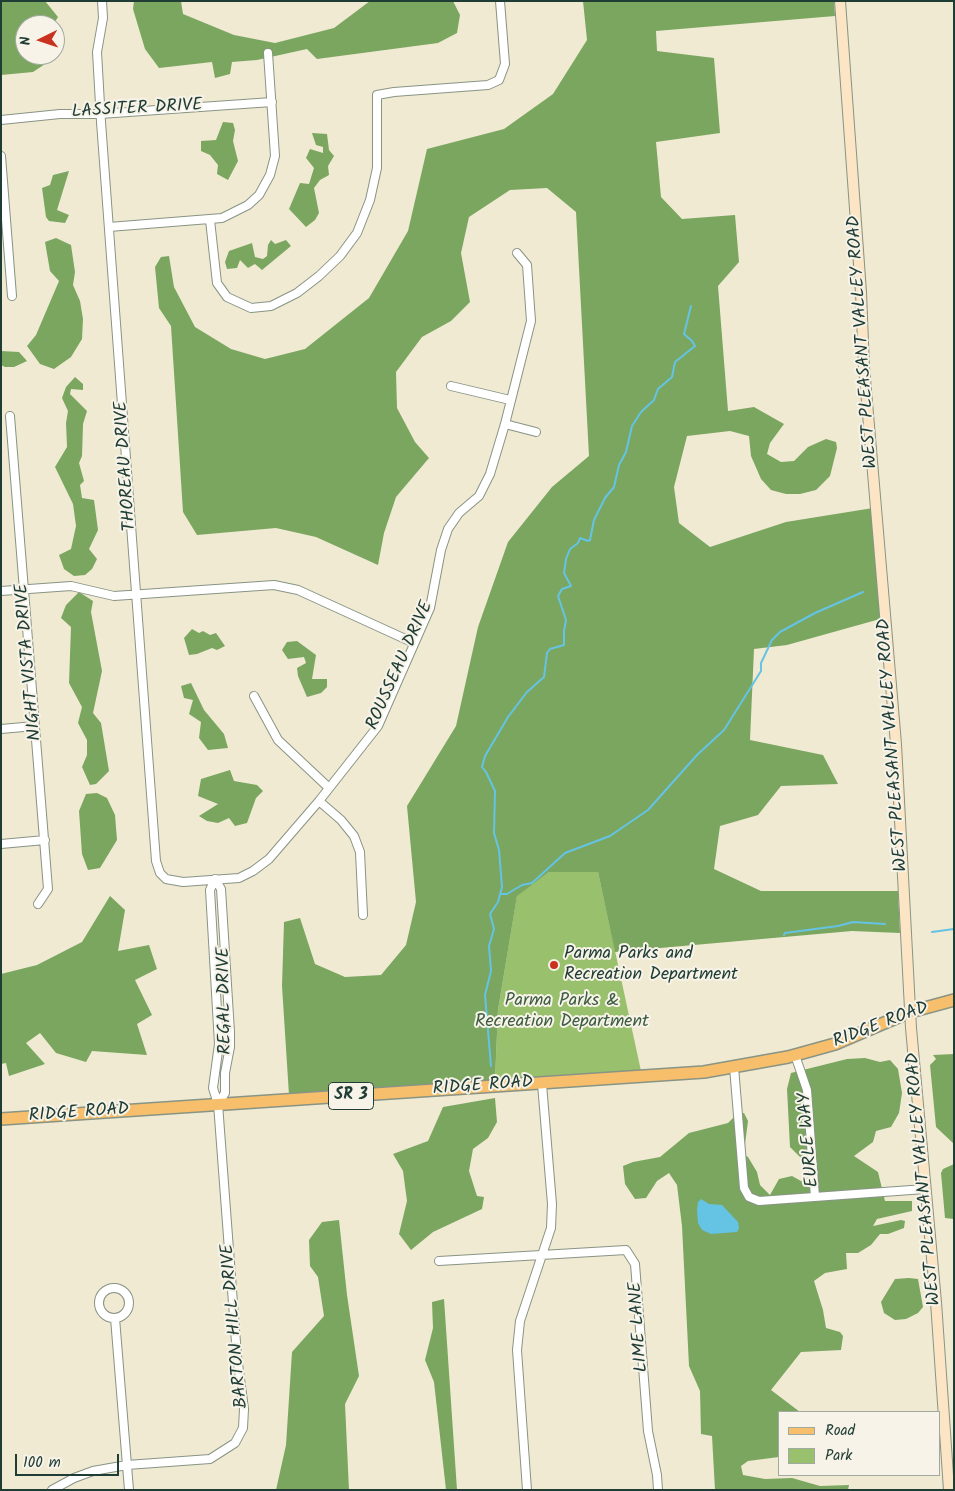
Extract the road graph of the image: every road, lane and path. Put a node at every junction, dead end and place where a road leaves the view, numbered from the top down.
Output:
1 (102, 1) edge
2 (500, 1) edge
3 (840, 1) edge
4 (268, 53) dead end
5 (272, 102) junction
6 (100, 114) junction
7 (1, 120) edge
8 (1, 156) edge
9 (210, 220) junction
10 (109, 227) junction
11 (517, 253) dead end
12 (12, 296) dead end
13 (451, 386) dead end
14 (510, 400) junction
15 (10, 416) dead end
16 (505, 424) junction
17 (536, 432) dead end
18 (25, 589) junction
19 (1, 591) edge
20 (136, 595) junction
21 (414, 643) junction
22 (254, 696) dead end
23 (35, 726) junction
24 (1, 729) edge
25 (328, 787) junction
26 (319, 801) junction
27 (45, 840) junction
28 (1, 844) edge
29 (215, 879) junction
30 (38, 904) dead end
31 (363, 915) dead end
32 (954, 1000) edge
33 (228, 1008) junction
34 (217, 1009) junction
35 (910, 1012) junction
36 (795, 1055) junction
37 (734, 1067) junction
38 (542, 1084) junction
39 (218, 1104) junction
40 (1, 1119) edge
41 (925, 1189) junction
42 (815, 1197) junction
43 (542, 1255) junction
44 (439, 1261) dead end
45 (115, 1318) dead end
46 (127, 1465) junction
47 (52, 1490) edge
48 (129, 1490) edge
49 (527, 1490) edge
50 (658, 1490) edge
51 (949, 1490) edge

1 - 6 street, THOREAU DRIVE
2 - 9 street
3 - 35 main road, WEST PLEASANT VALLEY ROAD
4 - 5 street
5 - 6 street, LASSITER DRIVE
5 - 9 street
6 - 7 street, LASSITER DRIVE
6 - 10 street, THOREAU DRIVE
8 - 12 street
9 - 10 street
10 - 20 street, THOREAU DRIVE
11 - 14 street, ROUSSEAU DRIVE
13 - 14 street
14 - 16 street, ROUSSEAU DRIVE
15 - 18 street, NIGHT VISTA DRIVE
16 - 17 street
16 - 21 street, ROUSSEAU DRIVE
18 - 19 street
18 - 20 street
18 - 23 street, NIGHT VISTA DRIVE
20 - 21 street
20 - 29 street, THOREAU DRIVE
21 - 25 street, ROUSSEAU DRIVE
22 - 25 street
23 - 24 street
23 - 27 street, NIGHT VISTA DRIVE
25 - 26 street, ROUSSEAU DRIVE
26 - 29 street, ROUSSEAU DRIVE
26 - 31 street
27 - 28 street
27 - 30 street, NIGHT VISTA DRIVE
29 - 33 street, REGAL DRIVE
29 - 34 street, REGAL DRIVE
32 - 35 main road, RIDGE ROAD / SR 3
33 - 34 street
33 - 39 street, REGAL DRIVE
34 - 39 street, REGAL DRIVE
35 - 36 main road, RIDGE ROAD / SR 3
35 - 41 main road, WEST PLEASANT VALLEY ROAD
36 - 37 main road, RIDGE ROAD / SR 3
36 - 42 street, EURLE WAY
37 - 38 main road, RIDGE ROAD / SR 3
37 - 42 street
38 - 39 main road, RIDGE ROAD / SR 3
38 - 43 street
39 - 40 main road, RIDGE ROAD / SR 3
39 - 46 street, BARTON HILL DRIVE
41 - 42 street
41 - 51 main road, WEST PLEASANT VALLEY ROAD
43 - 44 street
43 - 49 street
43 - 50 street, LIME LANE
45 - 46 street
46 - 47 street, BARTON HILL DRIVE
46 - 48 street

